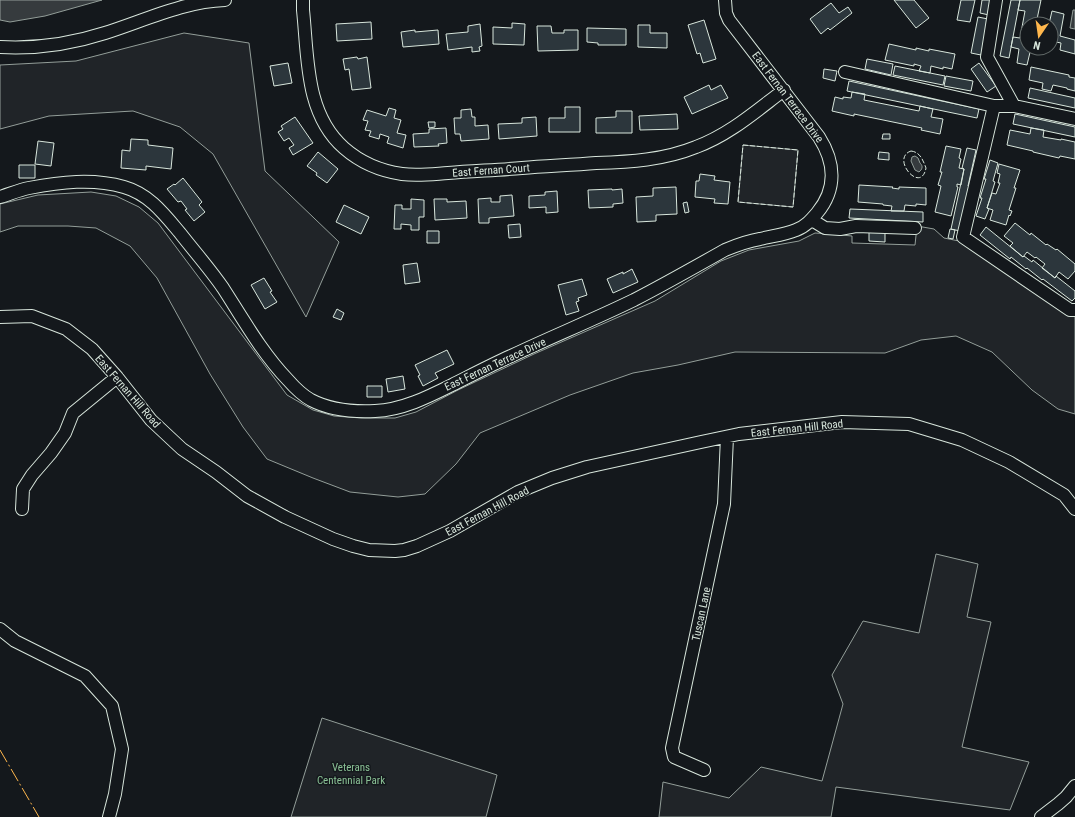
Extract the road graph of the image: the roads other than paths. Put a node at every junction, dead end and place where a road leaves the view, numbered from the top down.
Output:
1 (225, 0) edge
2 (303, 0) edge
3 (725, 0) edge
4 (996, 0) edge
5 (0, 47) edge
6 (845, 72) dead end
7 (784, 90) junction
8 (994, 106) junction
9 (1014, 106) junction
10 (1075, 119) edge
11 (0, 196) edge
12 (812, 220) junction
13 (915, 228) dead end
14 (1075, 310) edge
15 (0, 317) edge
16 (117, 377) junction
17 (727, 436) junction
18 (22, 509) dead end
19 (1075, 509) edge
20 (0, 629) edge
21 (704, 770) dead end
22 (1075, 786) edge
23 (109, 817) edge
24 (1041, 817) edge

1 - 5 street
2 - 7 street, East Fernan Court
3 - 7 street, East Fernan Terrace Drive
4 - 9 street
6 - 8 street
7 - 12 street, East Fernan Terrace Drive
8 - 9 street
8 - 14 street
9 - 10 street
11 - 12 street, East Fernan Terrace Drive
12 - 13 street
15 - 16 street, East Fernan Hill Road
16 - 17 street, East Fernan Hill Road
16 - 18 street
17 - 19 street, East Fernan Hill Road
17 - 21 street, Tuscan Lane
20 - 23 street
22 - 24 street

